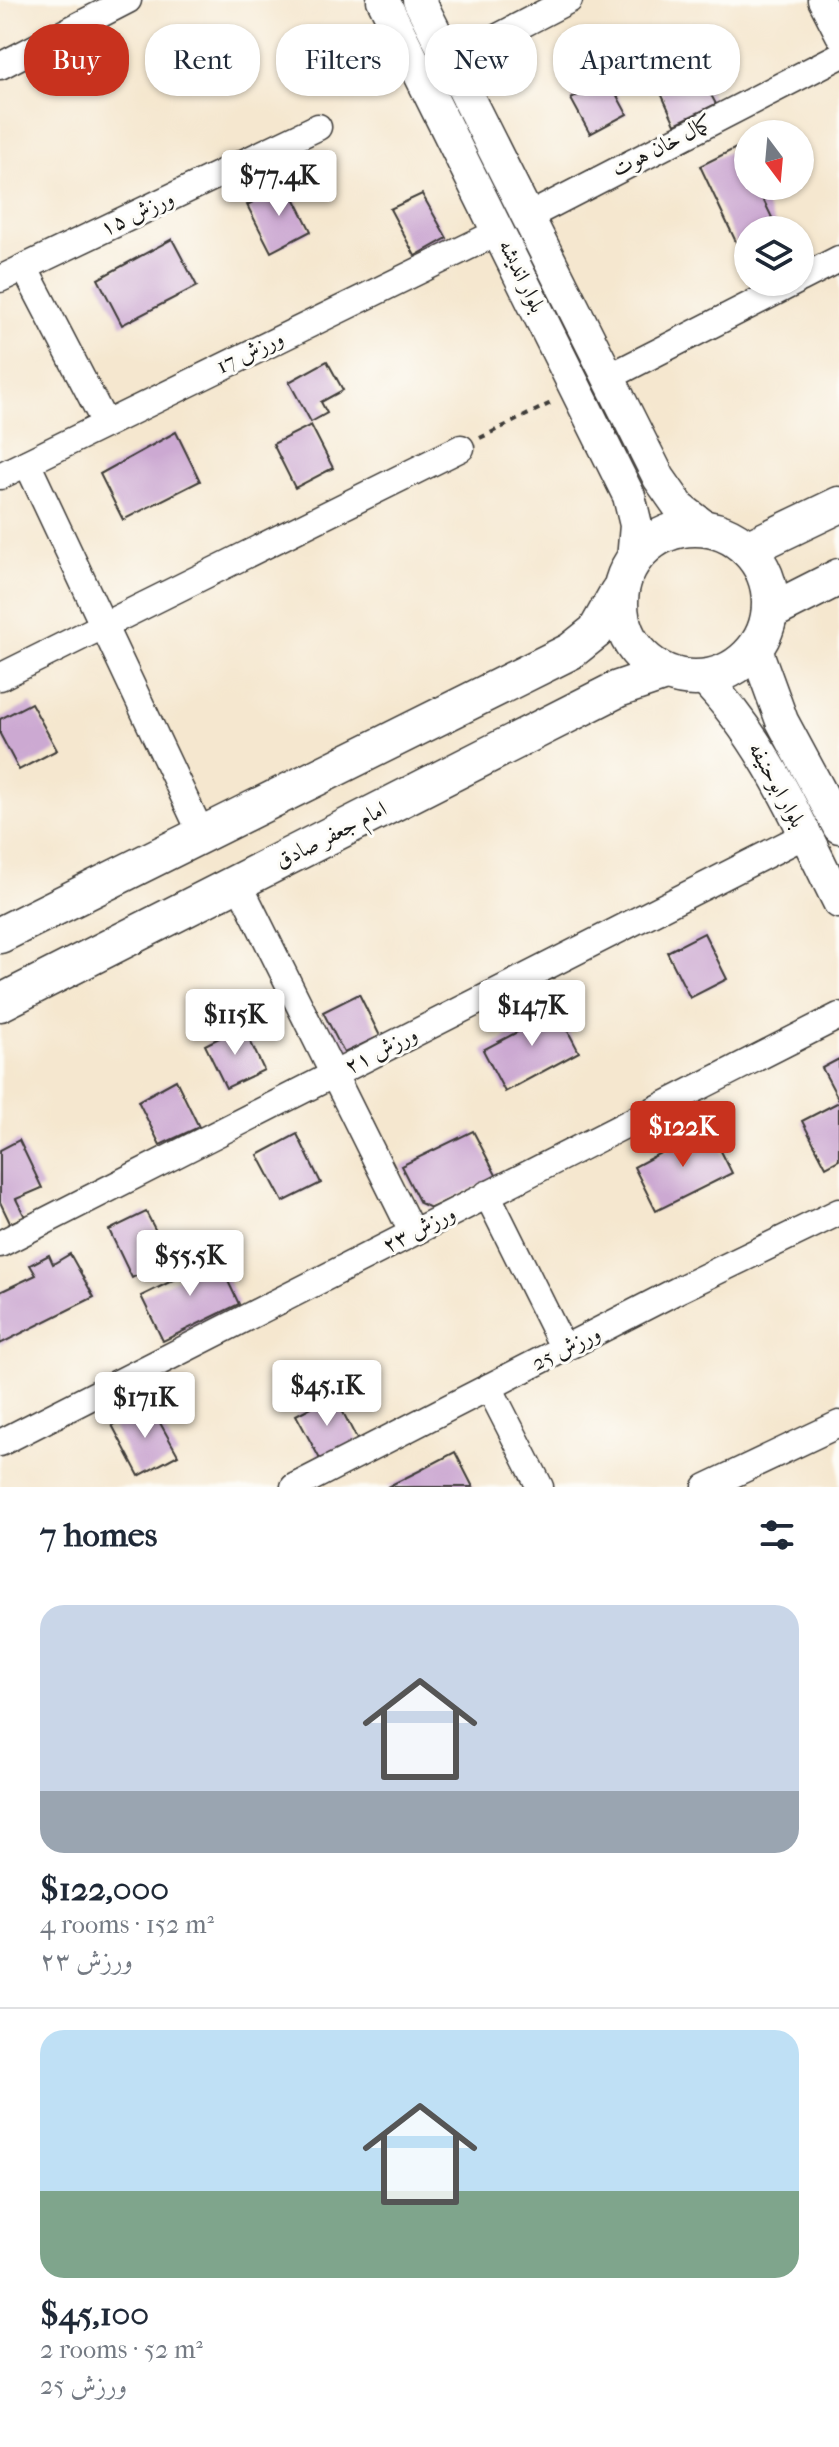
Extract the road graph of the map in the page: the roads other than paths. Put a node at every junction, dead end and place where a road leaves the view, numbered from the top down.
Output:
1 (128, 0) edge
2 (383, 0) edge
3 (419, 0) edge
4 (569, 0) edge
5 (821, 0) edge
6 (431, 24) edge
7 (523, 24) edge
8 (839, 35) edge
9 (839, 56) edge
10 (0, 66) edge
11 (467, 96) edge
12 (318, 127) dead end
13 (529, 216) junction
14 (500, 231) junction
15 (839, 259) edge
16 (24, 267) junction
17 (814, 272) edge
18 (0, 279) edge
19 (768, 296) edge
20 (609, 377) junction
21 (105, 423) junction
22 (461, 448) road end
23 (27, 463) junction
24 (0, 476) edge
25 (839, 505) edge
26 (705, 527) junction
27 (747, 549) junction
28 (633, 560) junction
29 (839, 577) edge
30 (618, 592) junction
31 (770, 612) junction
32 (104, 626) junction
33 (755, 647) junction
34 (665, 673) junction
35 (0, 677) edge
36 (702, 677) junction
37 (839, 825) edge
38 (202, 835) junction
39 (805, 835) junction
40 (238, 882) junction
41 (839, 902) edge
42 (0, 935) edge
43 (0, 1003) edge
44 (839, 1016) edge
45 (336, 1074) junction
46 (487, 1194) junction
47 (839, 1212) edge
48 (412, 1232) junction
49 (0, 1244) edge
50 (564, 1349) junction
51 (489, 1387) junction
52 (839, 1424) edge
53 (0, 1443) edge
54 (294, 1487) edge
55 (540, 1487) edge
56 (706, 1487) edge

1 - 10 street
2 - 14 street, بلوار اندیشه
3 - 6 street, بلوار اندیشه
4 - 7 street
5 - 8 street
9 - 13 street, کمال خان هوت
11 - 13 street, بلوار اندیشه
12 - 16 street, ورزش ۱۵
13 - 20 street, بلوار اندیشه
14 - 21 street, ورزش 17
14 - 28 street, بلوار اندیشه
15 - 17 street
16 - 18 street, ورزش ۱۵
16 - 21 street
19 - 20 street
20 - 26 street, بلوار اندیشه
21 - 23 street, ورزش 17
22 - 32 street
23 - 24 street, ورزش 17
23 - 32 street
25 - 27 main road
26 - 27 main road
26 - 28 main road
27 - 31 main road
28 - 30 main road
29 - 31 main road
30 - 34 main road
30 - 38 main road
31 - 33 main road
32 - 35 street
32 - 38 street
33 - 36 main road
33 - 37 street, بلوار ابوحنیفه
34 - 36 main road
34 - 40 main road, امام جعفر صادق
36 - 39 street, بلوار ابوحنیفه
38 - 42 main road
39 - 41 street, بلوار ابوحنیفه
39 - 45 street, ورزش ۲۱
40 - 43 main road, امام جعفر صادق
40 - 45 street
44 - 46 street, ورزش ۲۳
45 - 48 street
45 - 49 street, ورزش ۲۱
46 - 48 street, ورزش ۲۳
46 - 50 street
47 - 50 street, ورزش 25
48 - 53 street, ورزش ۲۳
50 - 51 street, ورزش 25
51 - 54 street, ورزش 25
51 - 55 street
52 - 56 street

